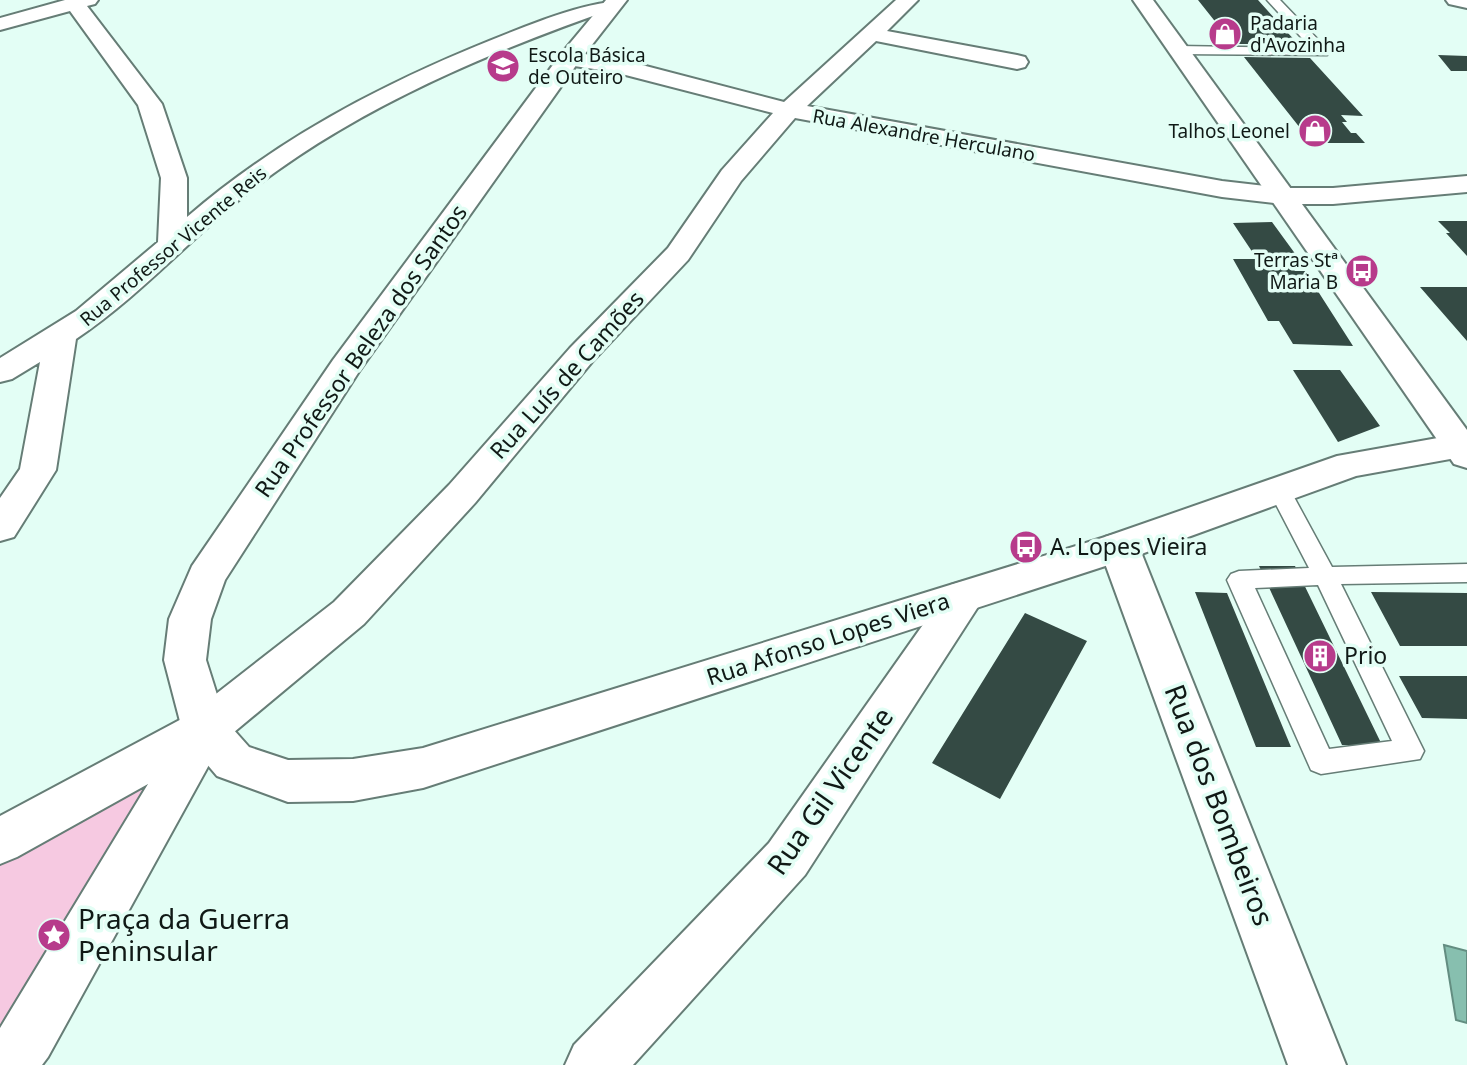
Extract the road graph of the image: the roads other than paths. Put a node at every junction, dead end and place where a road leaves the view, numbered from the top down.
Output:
1 (908, 0) edge
2 (1143, 0) edge
3 (1273, 0) edge
4 (1456, 0) edge
5 (616, 1) edge
6 (81, 2) edge
7 (1467, 2) edge
8 (0, 24) edge
9 (870, 34) junction
10 (1178, 50) junction
11 (569, 59) junction
12 (1017, 62) dead end
13 (789, 110) junction
14 (1467, 184) edge
15 (1282, 196) junction
16 (172, 246) junction
17 (61, 337) junction
18 (0, 372) edge
19 (1464, 451) edge
20 (1280, 491) junction
21 (0, 527) edge
22 (1119, 547) junction
23 (1467, 574) edge
24 (1325, 576) junction
25 (965, 596) junction
26 (205, 729) junction
27 (0, 841) edge
28 (8, 1065) edge
29 (593, 1065) edge
30 (1317, 1065) edge

1 - 9 street, Rua Luís de Camões
2 - 10 street
3 - 10 lane
4 - 7 street
5 - 11 street, Rua Professor Beleza dos Santos
5 - 16 street, Rua Professor Vicente Reis
6 - 8 street
6 - 16 street
9 - 12 street
9 - 13 street, Rua Luís de Camões
10 - 15 street
11 - 13 street, Rua Alexandre Herculano
11 - 26 street, Rua Professor Beleza dos Santos
13 - 15 street, Rua Alexandre Herculano
13 - 26 street, Rua Luís de Camões
14 - 15 street, Rua Alexandre Herculano
15 - 19 street
16 - 17 street, Rua Professor Vicente Reis
17 - 18 street, Rua Professor Vicente Reis
17 - 21 street
19 - 20 street, Rua Afonso Lopes Viera
20 - 22 street, Rua Afonso Lopes Viera
20 - 24 lane
22 - 25 street, Rua Afonso Lopes Viera
22 - 30 street, Rua dos Bombeiros
23 - 24 lane
24 - 24 lane
25 - 26 street, Rua Afonso Lopes Viera
25 - 29 street, Rua Gil Vicente
26 - 27 street
26 - 28 street

